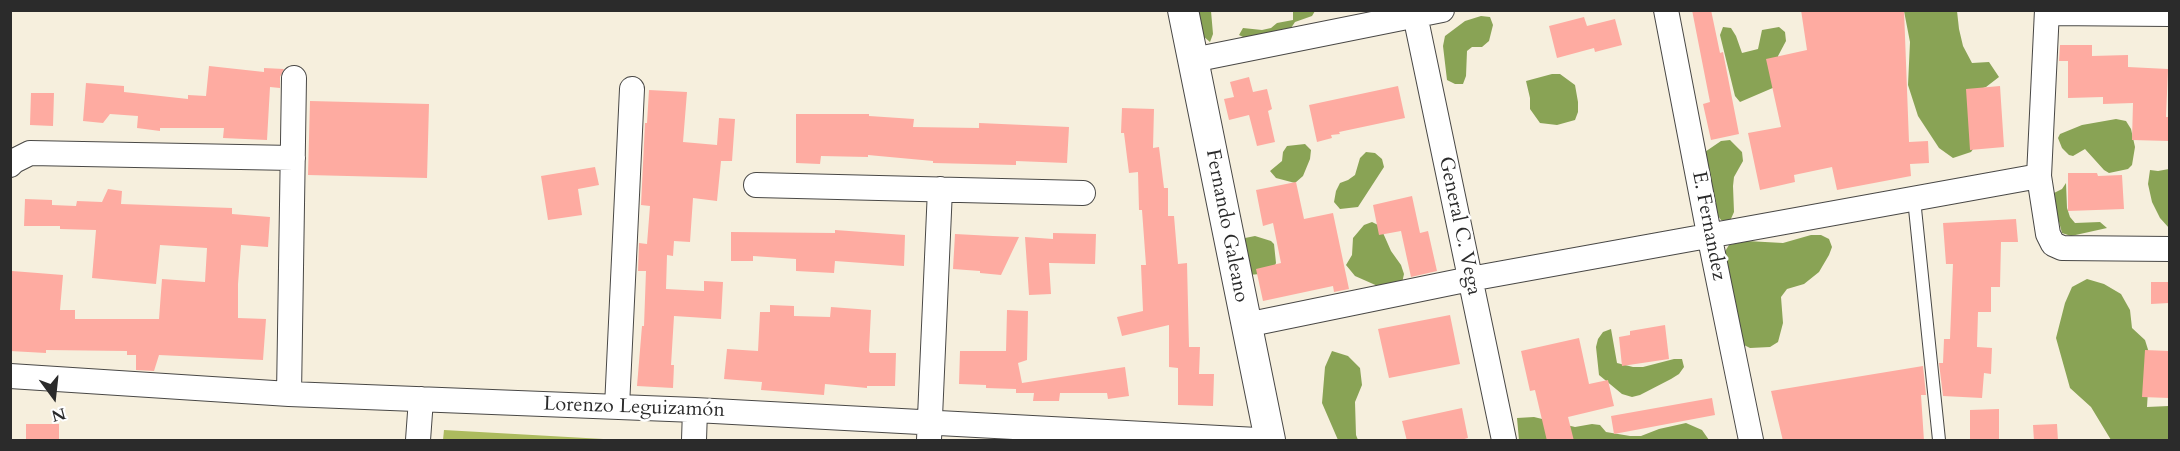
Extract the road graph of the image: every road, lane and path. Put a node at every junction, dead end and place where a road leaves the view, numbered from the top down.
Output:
1 (1184, 10) edge
2 (1442, 10) edge
3 (1666, 10) edge
4 (2047, 12) edge
5 (1415, 13) edge
6 (2169, 14) edge
7 (1193, 60) junction
8 (294, 78) dead end
9 (632, 90) dead end
10 (293, 158) junction
11 (12, 163) edge
12 (2039, 176) junction
13 (756, 185) dead end
14 (940, 189) junction
15 (1083, 193) dead end
16 (1914, 199) junction
17 (1709, 234) junction
18 (2169, 249) edge
19 (1470, 279) junction
20 (1246, 324) junction
21 (10, 376) edge
22 (289, 394) junction
23 (421, 399) junction
24 (617, 407) junction
25 (695, 410) junction
26 (929, 431) edge
27 (418, 441) edge
28 (694, 441) edge
29 (1257, 441) edge
30 (1270, 441) edge
31 (1504, 441) edge
32 (1751, 441) edge
33 (1940, 441) edge

1 - 7 street, Fernando Galeano
2 - 5 street
3 - 17 street, E. Fernandez
4 - 6 street
4 - 12 street
5 - 7 street
5 - 19 street, General C. Vega
7 - 20 street, Fernando Galeano
8 - 10 street
9 - 24 street
10 - 11 street
10 - 22 street
12 - 16 street
12 - 18 street
13 - 14 street
14 - 15 street
14 - 26 street
16 - 17 street
16 - 33 lane
17 - 19 street
17 - 32 street, E. Fernandez
19 - 20 street
19 - 31 street, General C. Vega
20 - 30 street, Fernando Galeano
21 - 22 street, Lorenzo Leguizamón
22 - 23 street, Lorenzo Leguizamón
23 - 24 street, Lorenzo Leguizamón
23 - 27 street
24 - 25 street, Lorenzo Leguizamón
25 - 26 street, Lorenzo Leguizamón
25 - 28 street
26 - 29 street, Lorenzo Leguizamón

